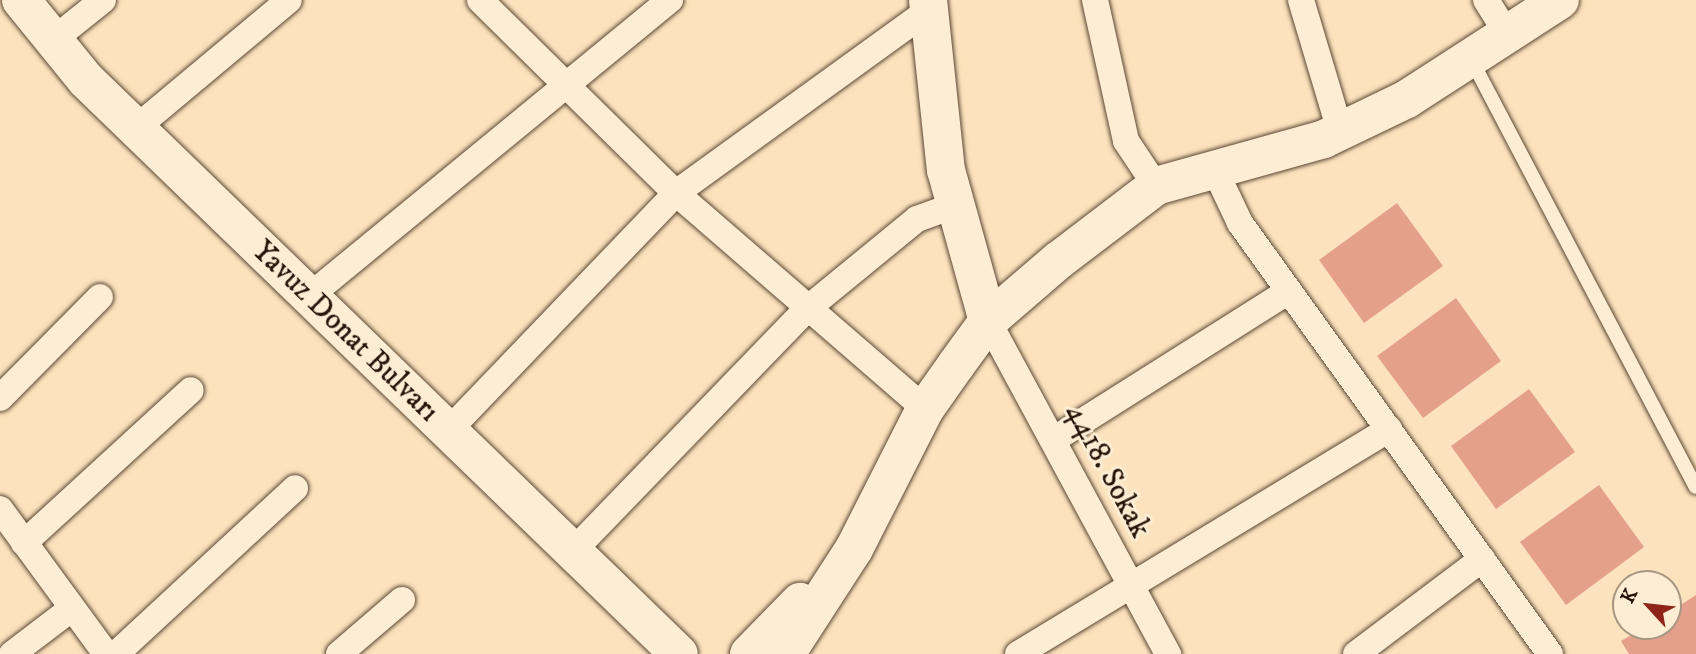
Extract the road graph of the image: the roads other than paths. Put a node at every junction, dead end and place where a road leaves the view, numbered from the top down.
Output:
1 (21, 0) edge
2 (103, 0) edge
3 (289, 0) edge
4 (670, 0) edge
5 (1096, 0) edge
6 (1301, 0) edge
7 (1486, 0) edge
8 (1560, 0) edge
9 (486, 2) edge
10 (928, 5) edge
11 (1510, 37) junction
12 (53, 40) junction
13 (1472, 60) junction
14 (563, 87) junction
15 (136, 128) junction
16 (1340, 131) junction
17 (1214, 167) junction
18 (1156, 186) junction
19 (676, 193) junction
20 (953, 206) junction
21 (1289, 291) junction
22 (100, 297) dead end
23 (307, 298) junction
24 (807, 309) junction
25 (988, 321) junction
26 (191, 390) dead end
27 (0, 398) edge
28 (925, 410) junction
29 (1389, 429) junction
30 (448, 432) junction
31 (1053, 440) junction
32 (1696, 487) edge
33 (295, 488) dead end
34 (0, 509) edge
35 (24, 542) junction
36 (575, 549) junction
37 (854, 549) junction
38 (1482, 559) junction
39 (1131, 584) junction
40 (402, 600) dead end
41 (71, 609) junction
42 (12, 654) edge
43 (106, 654) edge
44 (116, 654) edge
45 (340, 654) edge
46 (680, 654) edge
47 (749, 654) edge
48 (786, 654) edge
49 (1018, 654) edge
50 (1168, 654) edge
51 (1356, 654) edge
52 (1550, 654) edge

1 - 12 street, Yavuz Donat Bulvarı
2 - 12 street
3 - 15 street
4 - 14 street
5 - 18 street
6 - 16 street
7 - 11 street
8 - 11 street
9 - 14 street
10 - 19 street
10 - 20 street
11 - 13 street
12 - 15 street, Yavuz Donat Bulvarı
13 - 16 street
13 - 32 lane
14 - 19 street
14 - 23 street
15 - 23 street, Yavuz Donat Bulvarı
16 - 17 street
17 - 18 street
17 - 21 street
18 - 25 street
19 - 24 street
19 - 30 street
20 - 24 street
20 - 25 street
21 - 29 street
21 - 31 street
22 - 27 street
23 - 30 street, Yavuz Donat Bulvarı
24 - 28 street
24 - 36 street
25 - 28 street
25 - 31 street, 4418. Sokak
26 - 35 street
28 - 37 street
29 - 38 street
29 - 39 street
30 - 36 street, Yavuz Donat Bulvarı
31 - 39 street, 4418. Sokak
33 - 44 street
34 - 35 street
35 - 41 street
36 - 46 street, Yavuz Donat Bulvarı
37 - 47 street
37 - 48 street
38 - 51 street
38 - 52 street
39 - 49 street
39 - 50 street, 4418. Sokak
40 - 45 street
41 - 42 street
41 - 43 street

